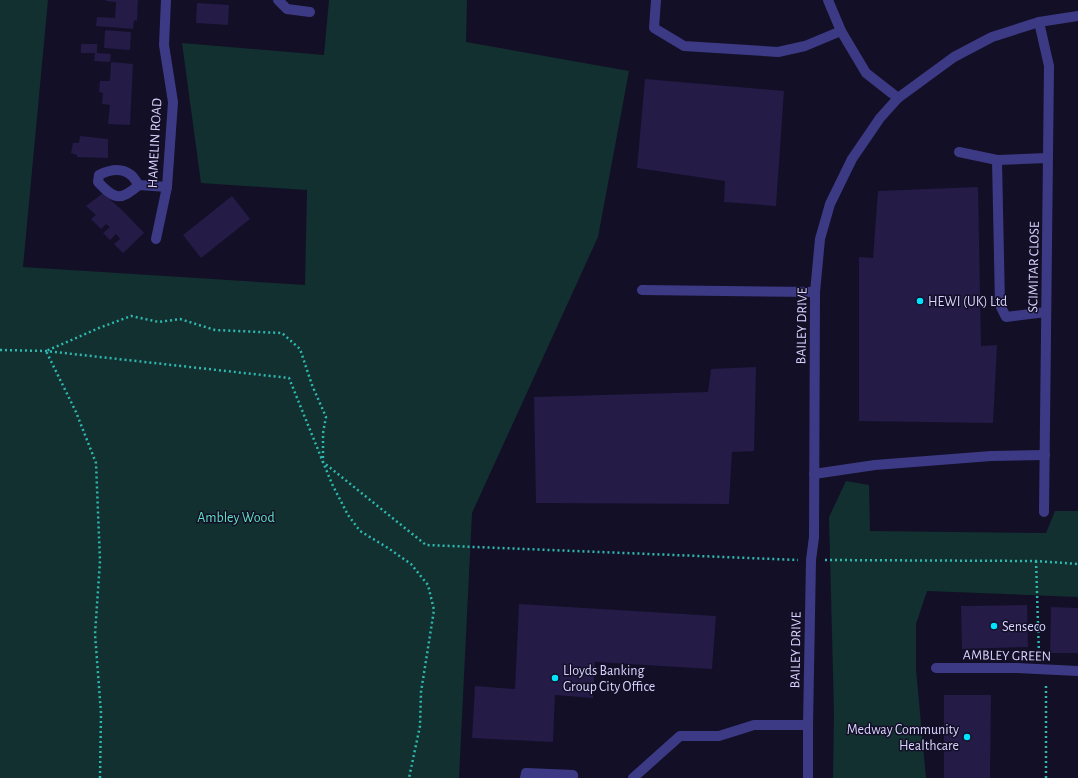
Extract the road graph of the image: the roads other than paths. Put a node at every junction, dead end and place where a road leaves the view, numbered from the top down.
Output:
1 (166, 0) edge
2 (278, 0) edge
3 (656, 0) edge
4 (828, 0) edge
5 (310, 12) dead end
6 (1078, 16) edge
7 (1039, 22) junction
8 (841, 31) junction
9 (898, 98) junction
10 (959, 152) dead end
11 (1047, 158) junction
12 (997, 160) junction
13 (138, 185) dead end
14 (167, 187) junction
15 (156, 239) dead end
16 (642, 290) dead end
17 (815, 292) junction
18 (1046, 312) junction
19 (1045, 455) junction
20 (814, 474) junction
21 (1044, 512) dead end
22 (936, 668) dead end
23 (1078, 671) edge
24 (808, 725) junction
25 (525, 778) edge
26 (573, 778) edge
27 (633, 778) edge
28 (808, 778) edge

1 - 14 street, HAMELIN ROAD
2 - 5 street
3 - 8 street
4 - 8 street
6 - 7 street, BAILEY DRIVE
7 - 9 street, BAILEY DRIVE
7 - 11 street, SCIMITAR CLOSE
8 - 9 street
9 - 17 street, BAILEY DRIVE
10 - 12 street
11 - 12 street
11 - 18 street, SCIMITAR CLOSE
12 - 18 street
13 - 14 street
14 - 15 street, HAMELIN ROAD
16 - 17 street
17 - 20 street, BAILEY DRIVE
18 - 19 street, SCIMITAR CLOSE
19 - 20 street
19 - 21 street, SCIMITAR CLOSE
20 - 24 street, BAILEY DRIVE
22 - 23 street, AMBLEY GREEN
24 - 27 street
24 - 28 street, BAILEY DRIVE
25 - 26 street

